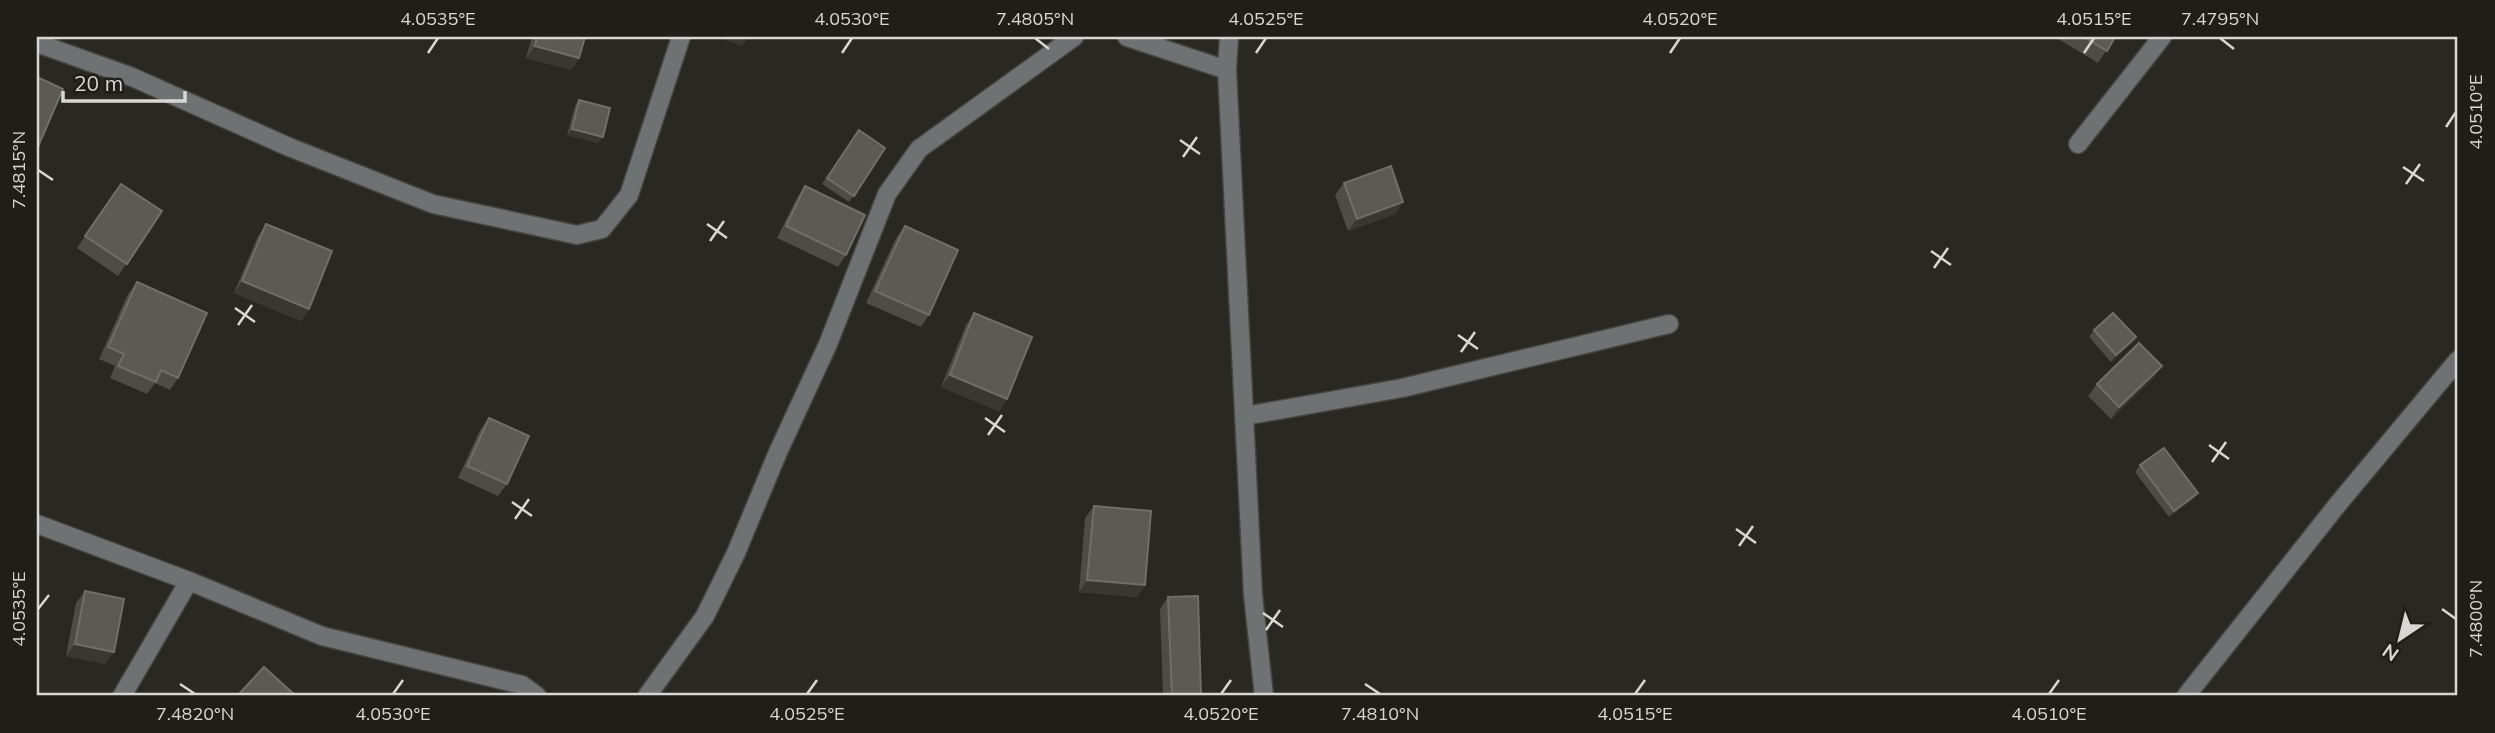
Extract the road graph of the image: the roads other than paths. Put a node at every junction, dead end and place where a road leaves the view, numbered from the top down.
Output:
1 (681, 37) edge
2 (1074, 37) edge
3 (1127, 37) edge
4 (1229, 37) edge
5 (2162, 37) edge
6 (37, 43) edge
7 (1227, 70) junction
8 (2078, 144) dead end
9 (1669, 324) dead end
10 (2458, 360) edge
11 (1245, 416) junction
12 (37, 524) edge
13 (189, 581) junction
14 (122, 696) edge
15 (537, 696) edge
16 (647, 696) edge
17 (1264, 696) edge
18 (2186, 696) edge

1 - 6 street
2 - 16 street
3 - 7 street
4 - 7 street
5 - 8 street
7 - 11 street
9 - 11 street
10 - 18 street
11 - 17 street
12 - 13 street
13 - 14 street
13 - 15 street

